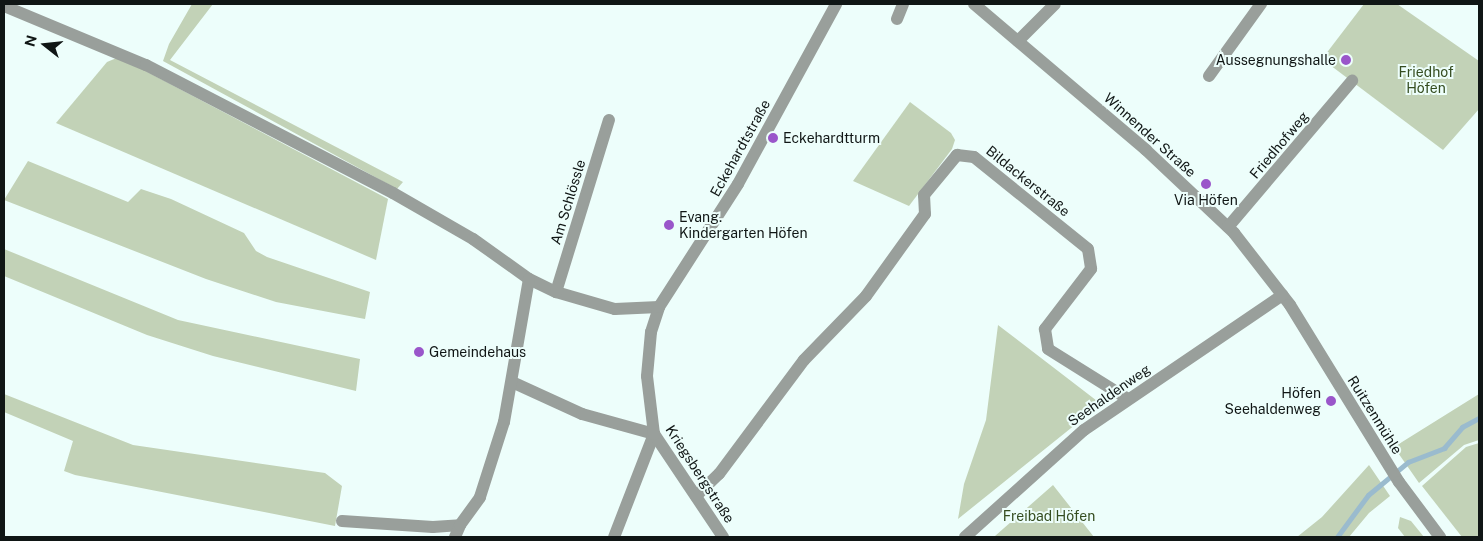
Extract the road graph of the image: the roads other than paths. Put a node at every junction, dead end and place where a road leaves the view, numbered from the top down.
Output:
1 (836, 4) edge
2 (903, 4) edge
3 (974, 4) edge
4 (1055, 4) edge
5 (1261, 4) edge
6 (4, 6) edge
7 (897, 19) dead end
8 (1018, 41) junction
9 (1209, 76) dead end
10 (1352, 82) dead end
11 (609, 120) dead end
12 (1228, 227) junction
13 (529, 279) junction
14 (556, 292) junction
15 (1286, 300) junction
16 (659, 307) junction
17 (512, 382) junction
18 (1128, 399) junction
19 (654, 434) junction
20 (696, 496) junction
21 (342, 520) dead end
22 (460, 525) junction
23 (456, 537) edge
24 (614, 537) edge
25 (723, 537) edge
26 (966, 537) edge
27 (1440, 537) edge

1 - 16 street, Eckehardtstraße
2 - 7 street
3 - 8 street, Winnender Straße
4 - 8 street
5 - 9 street
6 - 13 street
8 - 12 street, Winnender Straße
10 - 12 street, Friedhofweg
11 - 14 street, Am Schlössle
12 - 15 street, Winnender Straße
13 - 14 street
13 - 17 street
14 - 16 street
15 - 18 street, Seehaldenweg
15 - 27 street, Ruitzenmühle
16 - 19 street, Kriegsbergstraße
17 - 19 street
17 - 22 street
18 - 20 street, Bildackerstraße
18 - 26 street, Seehaldenweg
19 - 20 street, Kriegsbergstraße
19 - 24 street
20 - 25 street, Kriegsbergstraße
21 - 22 street
22 - 23 street

